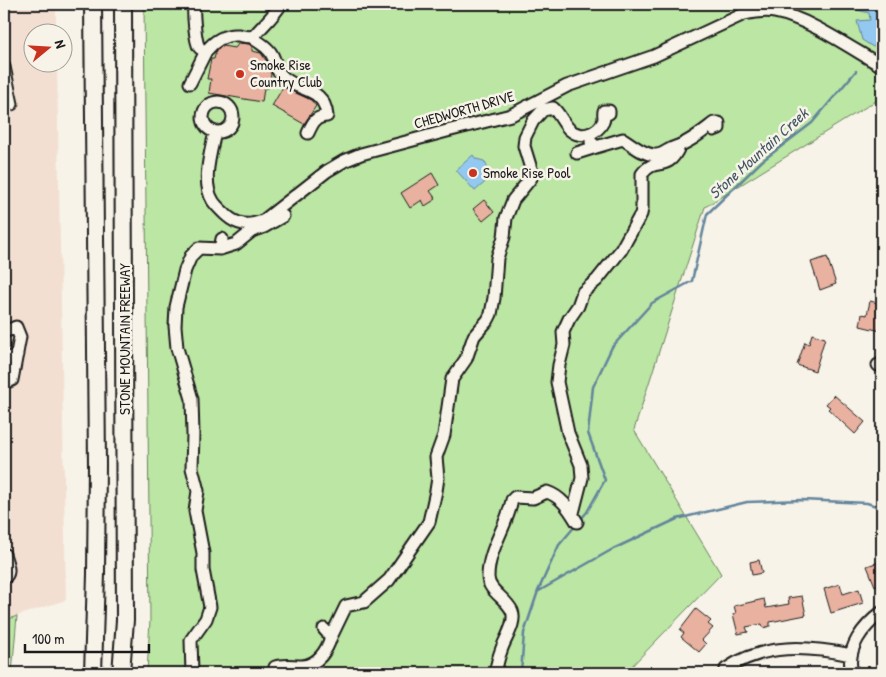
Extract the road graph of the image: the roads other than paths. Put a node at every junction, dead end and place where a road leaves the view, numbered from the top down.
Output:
1 (93, 4) edge
2 (123, 4) edge
3 (194, 4) edge
4 (281, 4) edge
5 (254, 36) junction
6 (206, 51) junction
7 (882, 66) edge
8 (4, 67) edge
9 (190, 83) dead end
10 (12, 104) dead end
11 (607, 113) dead end
12 (715, 126) dead end
13 (215, 132) dead end
14 (308, 133) dead end
15 (586, 135) junction
16 (596, 147) junction
17 (679, 147) junction
18 (577, 153) dead end
19 (283, 216) dead end
20 (4, 332) edge
21 (16, 355) junction
22 (4, 360) edge
23 (4, 383) edge
24 (4, 554) edge
25 (4, 578) edge
26 (882, 612) edge
27 (851, 655) junction
28 (274, 667) dead end
29 (726, 669) dead end
30 (93, 673) edge
31 (121, 673) edge
32 (192, 673) edge
33 (495, 673) edge
34 (852, 673) edge

1 - 30 highway, STONE MOUNTAIN FREEWAY
2 - 31 highway, STONE MOUNTAIN FREEWAY
3 - 6 street
4 - 5 street
5 - 6 street
5 - 14 street
6 - 9 street
7 - 13 street, CHEDWORTH DRIVE
8 - 10 street
11 - 15 street
12 - 17 street
15 - 16 street
15 - 28 street
16 - 17 street
16 - 18 street
17 - 33 street
19 - 32 street
20 - 21 street
21 - 22 street
21 - 23 street
24 - 25 street
26 - 27 street
27 - 29 street
27 - 34 street

